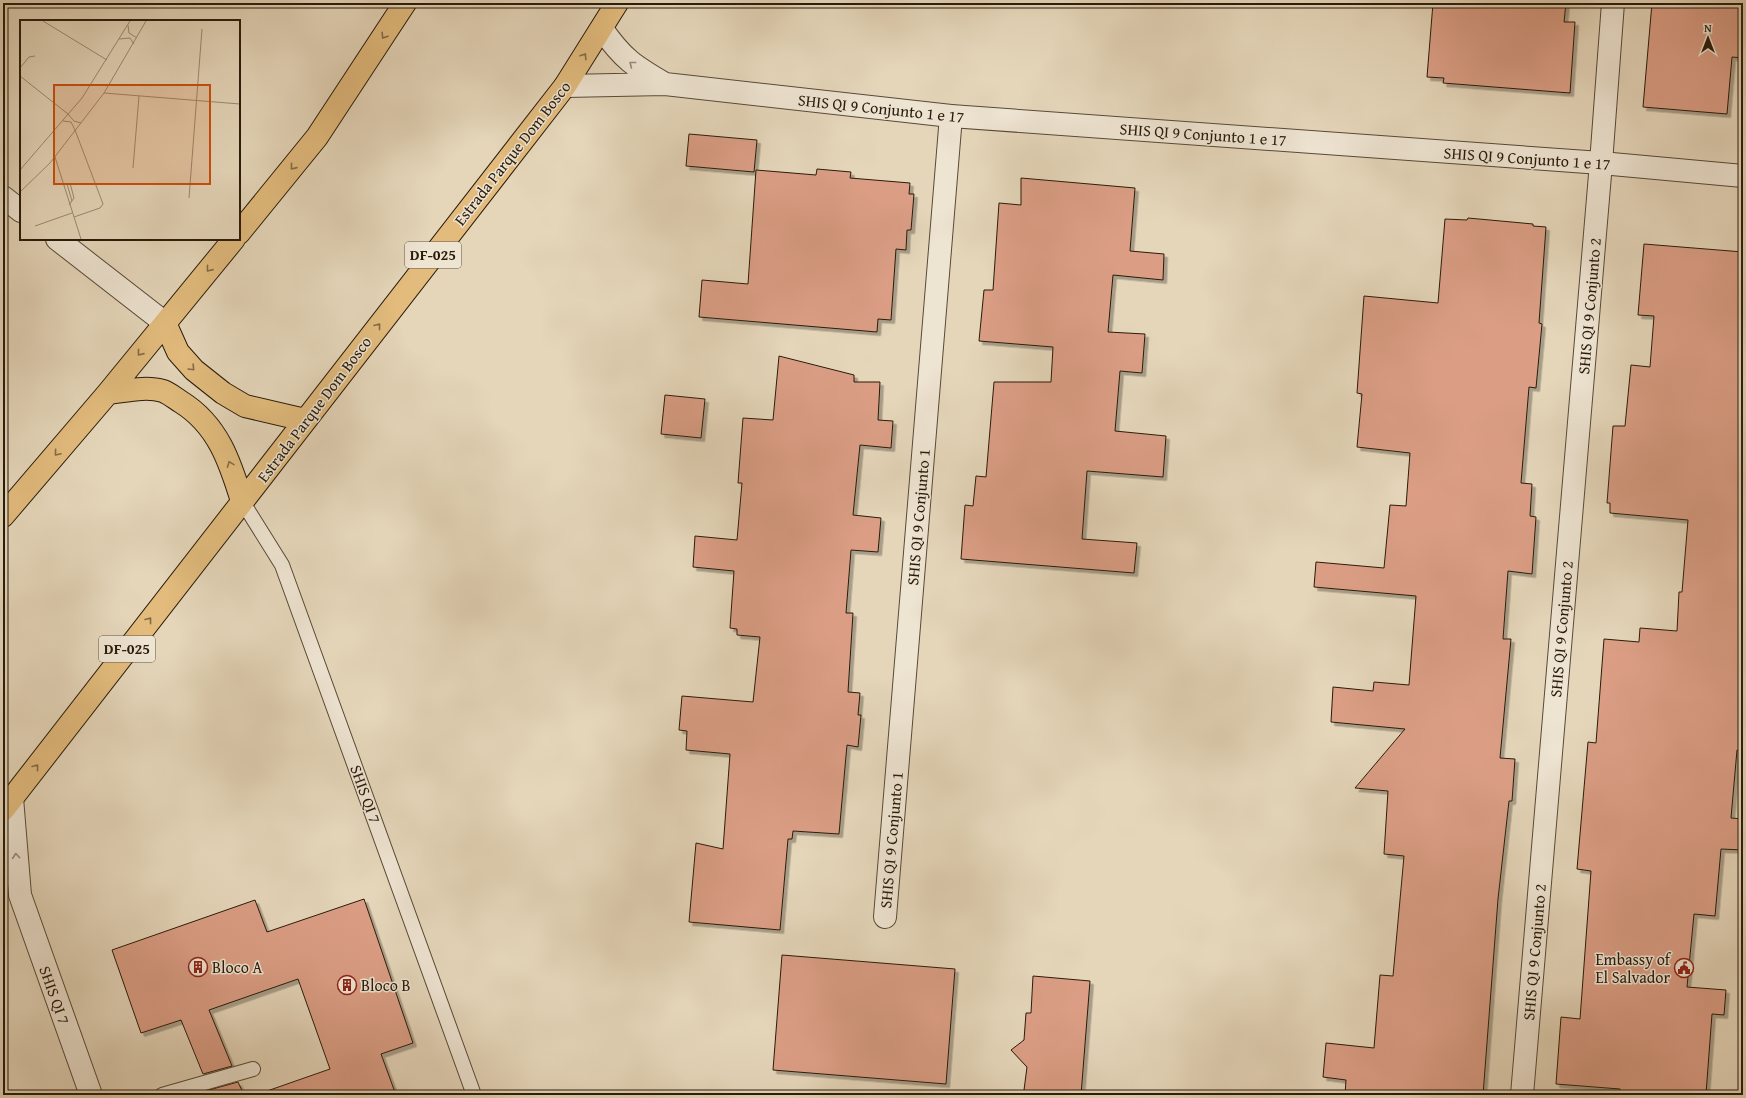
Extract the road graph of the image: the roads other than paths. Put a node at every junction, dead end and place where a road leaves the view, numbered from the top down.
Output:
1 (406, 3) edge
2 (617, 3) edge
3 (1613, 3) edge
4 (602, 29) junction
5 (665, 84) junction
6 (565, 86) junction
7 (951, 116) junction
8 (1601, 163) junction
9 (1743, 176) edge
10 (3, 197) edge
11 (20, 210) edge
12 (240, 232) edge
13 (58, 240) edge
14 (233, 240) edge
15 (165, 323) junction
16 (108, 393) junction
17 (305, 420) junction
18 (242, 501) junction
19 (3, 516) edge
20 (7, 804) edge
21 (11, 891) edge
22 (884, 917) dead end
23 (253, 1069) dead end
24 (182, 1093) edge
25 (91, 1095) edge
26 (162, 1095) edge
27 (474, 1095) edge
28 (1522, 1095) edge

1 -> 12 main road
2 - 4 main road, Estrada Parque Dom Bosco / DF-025
3 - 8 street, SHIS QI 9 Conjunto 2
5 -> 4 street, SHIS QI 9 Conjunto 1 e 17
6 -> 4 main road, Estrada Parque Dom Bosco / DF-025
5 - 6 street, SHIS QI 9 Conjunto 1 e 17
5 - 7 street, SHIS QI 9 Conjunto 1 e 17
17 -> 6 main road, Estrada Parque Dom Bosco / DF-025
7 - 8 street, SHIS QI 9 Conjunto 1 e 17
7 - 22 street, SHIS QI 9 Conjunto 1
8 - 9 street, SHIS QI 9 Conjunto 1 e 17
8 - 28 street, SHIS QI 9 Conjunto 2
10 - 11 street
13 - 15 street
14 -> 15 main road
15 -> 16 main road
15 -> 17 main road
18 -> 16 main road
16 -> 19 main road
17 - 18 main road, Estrada Parque Dom Bosco / DF-025
20 -> 18 main road, Estrada Parque Dom Bosco / DF-025
18 - 27 lane, SHIS QI 7
21 -> 20 street, SHIS QI 7
21 - 25 street, SHIS QI 7
23 - 24 lane
24 - 26 lane

